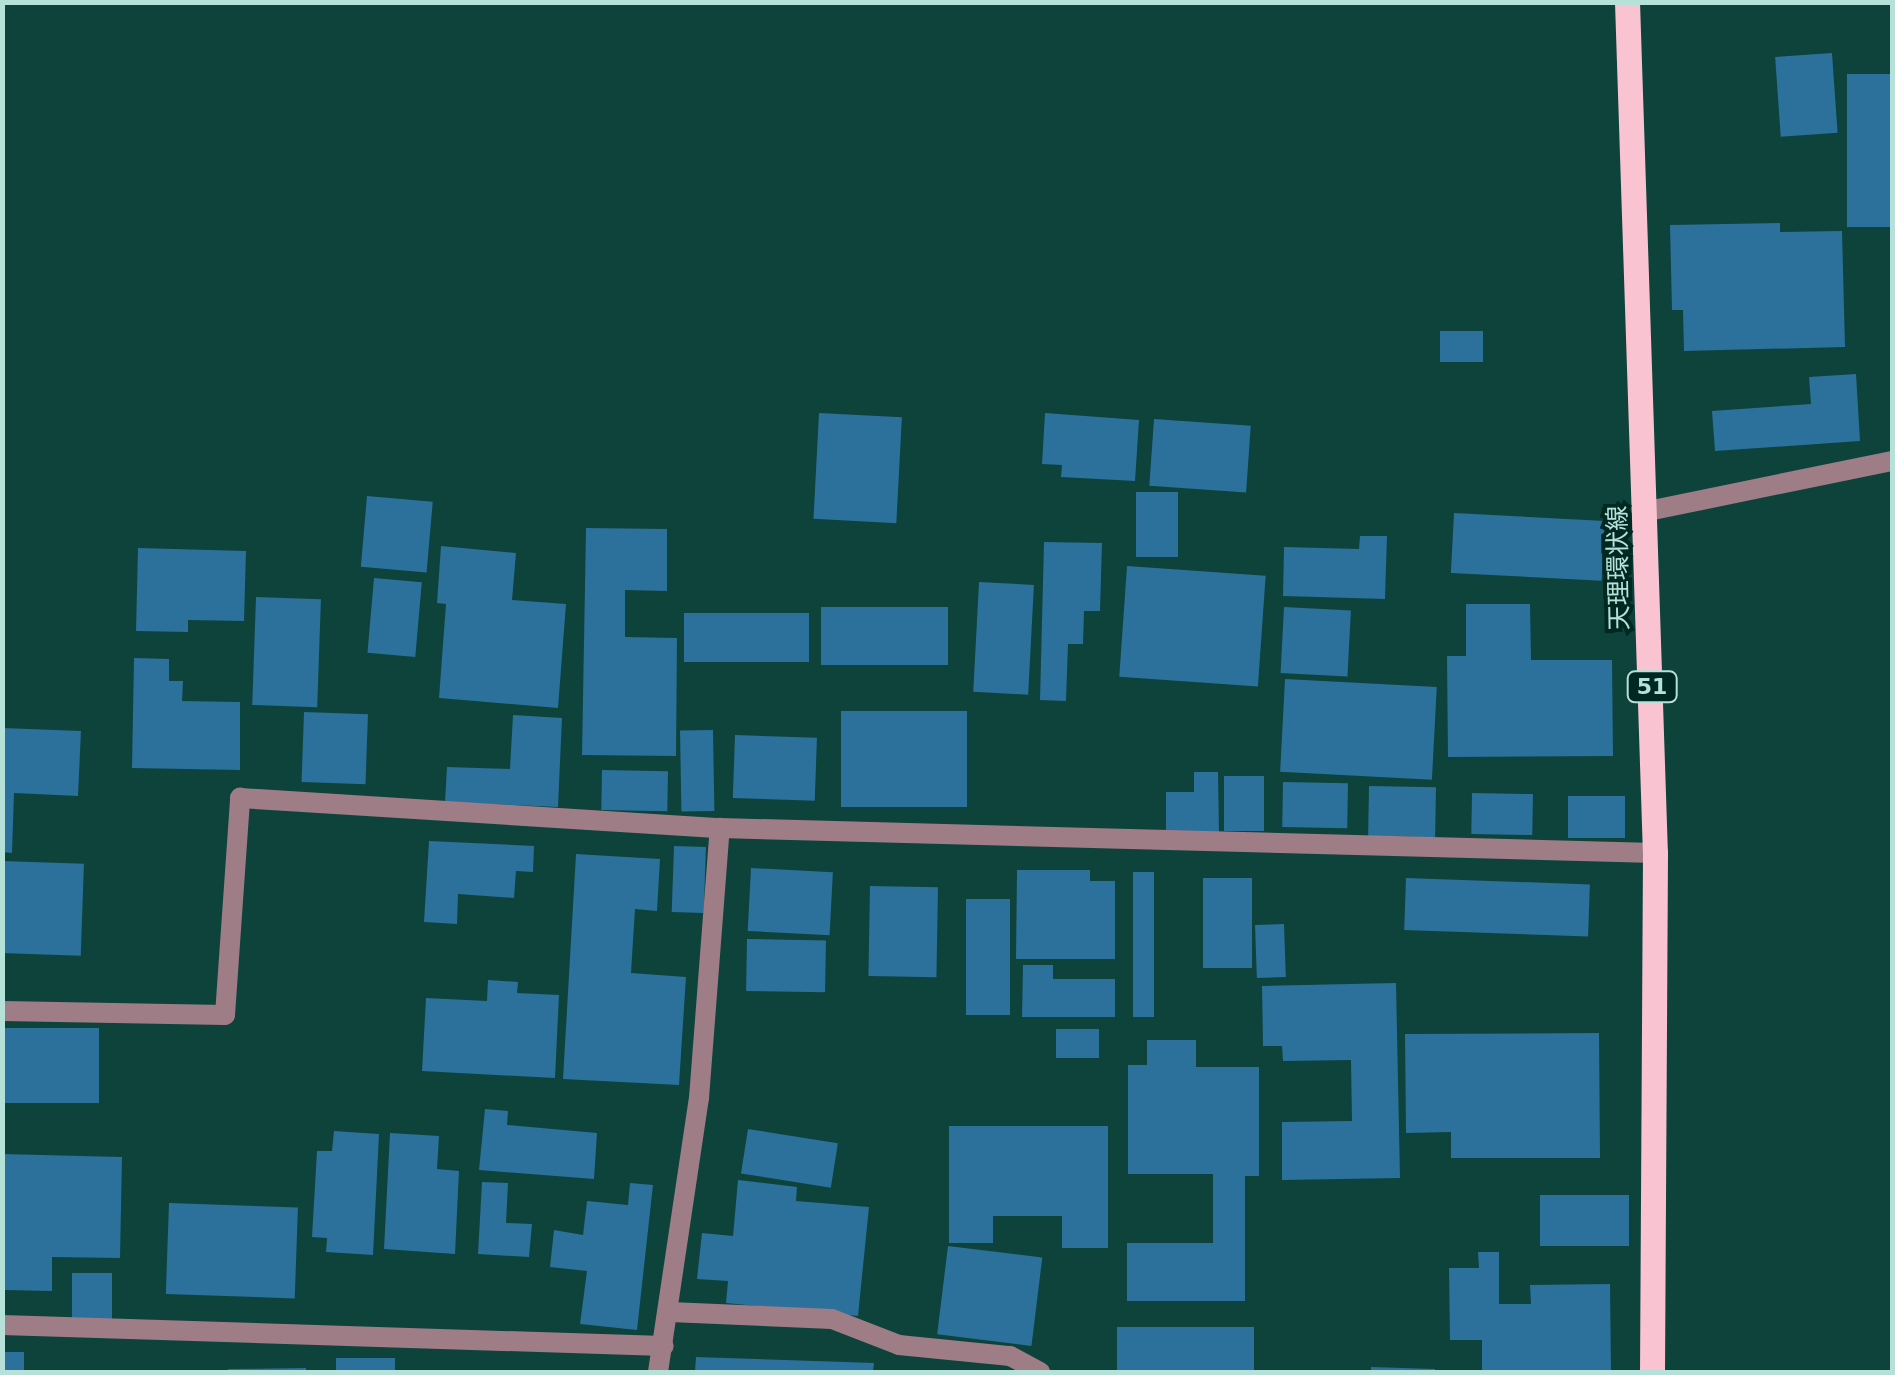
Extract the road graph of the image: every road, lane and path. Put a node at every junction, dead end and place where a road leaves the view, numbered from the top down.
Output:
1 (1627, 2) edge
2 (1892, 461) edge
3 (1648, 511) junction
4 (720, 828) junction
5 (1655, 853) junction
6 (2, 1011) edge
7 (670, 1312) junction
8 (2, 1325) edge
9 (664, 1346) junction
10 (658, 1372) edge
11 (1040, 1372) edge
12 (1652, 1372) edge

1 - 3 main road, 天理環状線 / 51
2 - 3 street
3 - 5 main road, 天理環状線 / 51
4 - 5 street
4 - 6 street
4 - 7 street
5 - 12 main road, 天理環状線 / 51
7 - 9 street
7 - 11 street
8 - 9 street
9 - 10 street

